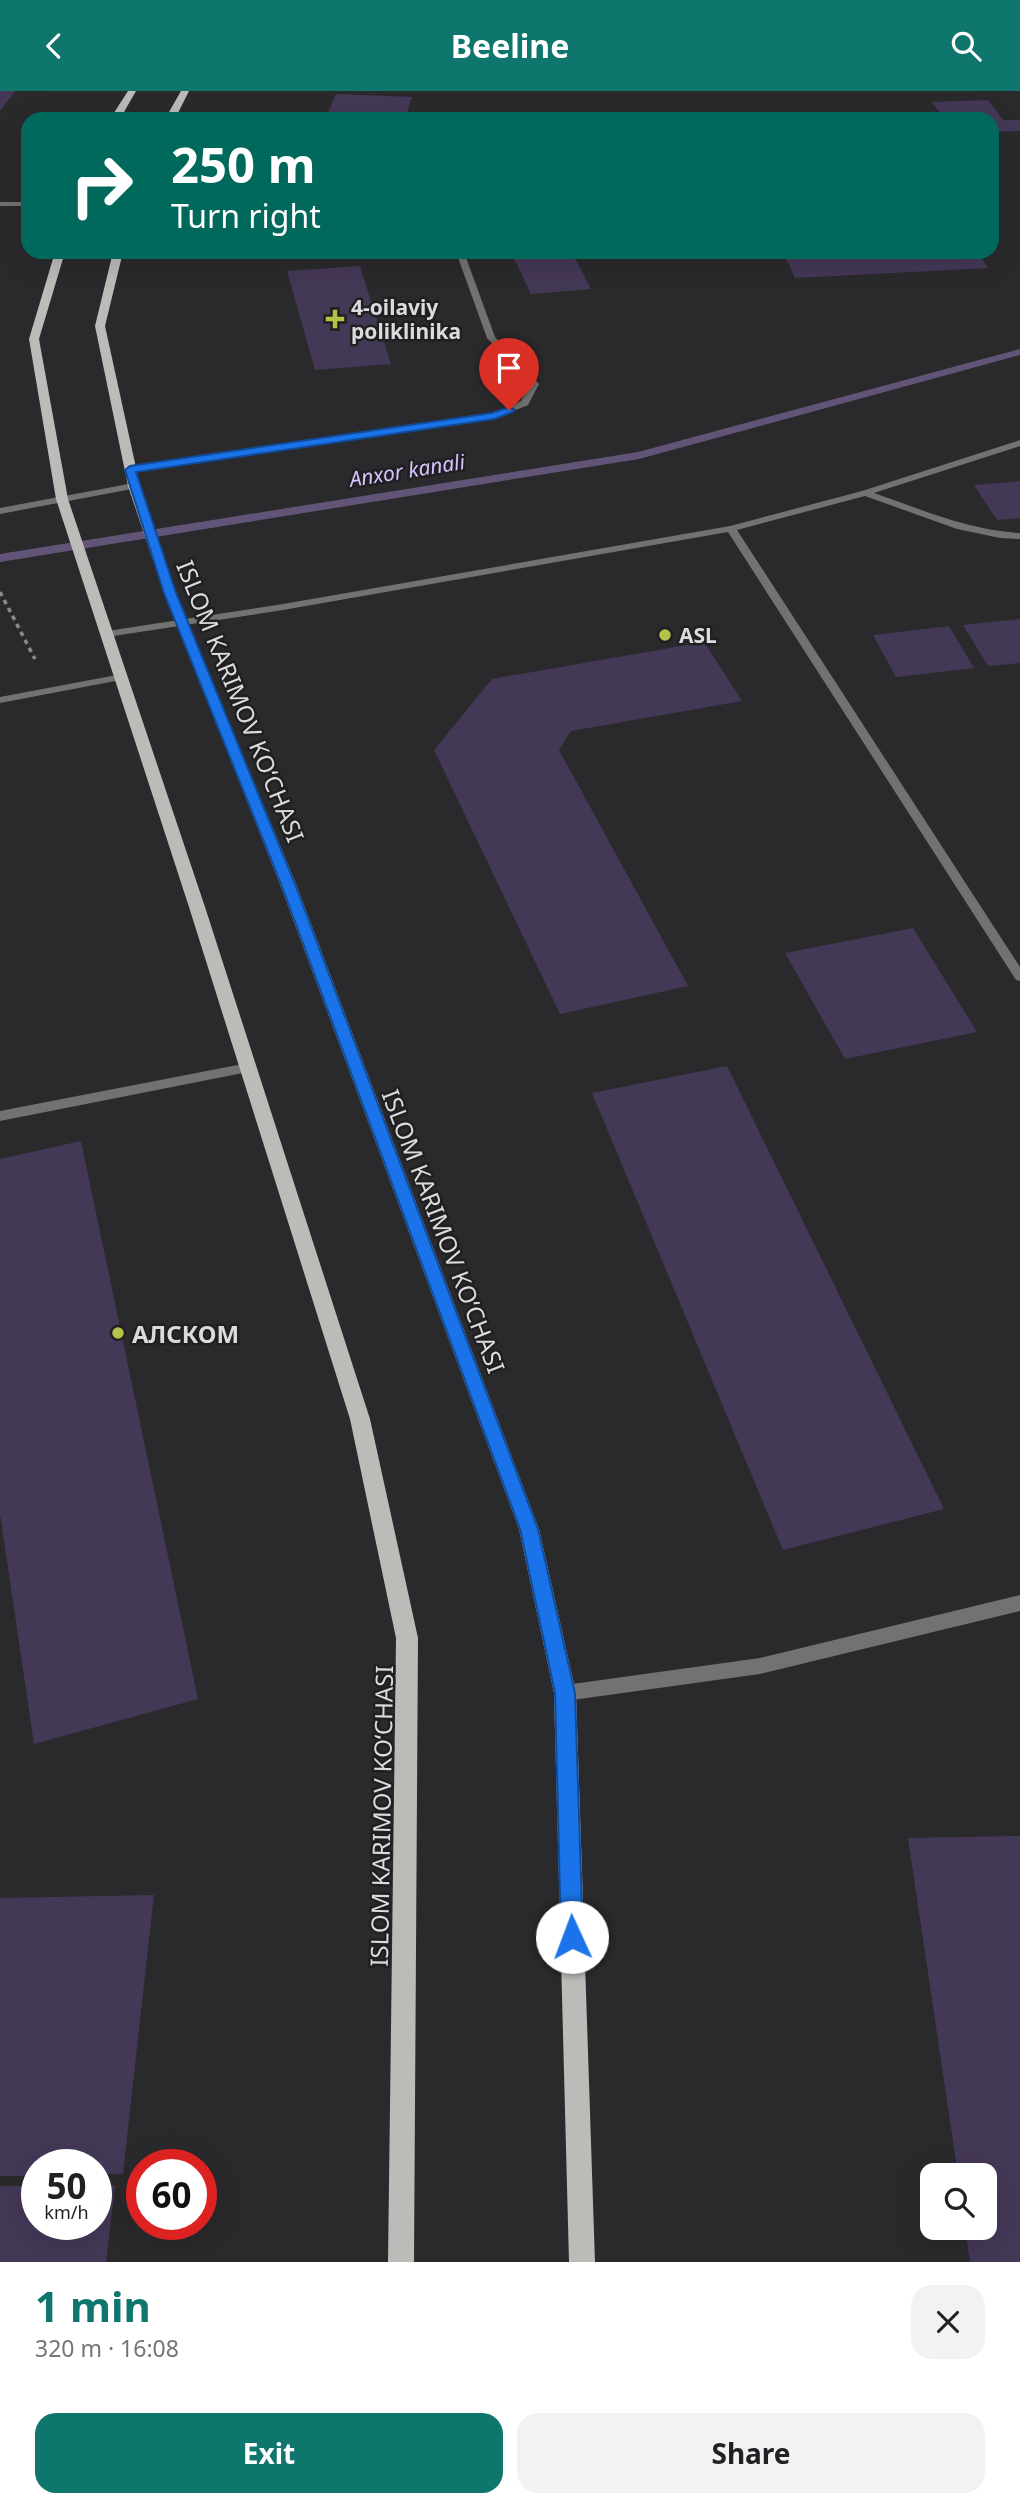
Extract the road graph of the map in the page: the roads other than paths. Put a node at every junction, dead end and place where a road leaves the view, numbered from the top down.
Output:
1 (132, 91) edge
2 (185, 91) edge
3 (119, 112) edge
4 (174, 112) edge
5 (0, 204) edge
6 (21, 204) edge
7 (58, 259) edge
8 (116, 259) edge
9 (463, 259) edge
10 (1020, 443) edge
11 (130, 470) junction
12 (134, 486) junction
13 (865, 493) junction
14 (62, 499) junction
15 (0, 511) edge
16 (731, 529) junction
17 (1020, 536) edge
18 (182, 622) junction
19 (107, 634) junction
20 (121, 677) junction
21 (0, 700) edge
22 (1020, 977) edge
23 (248, 1068) junction
24 (0, 1116) edge
25 (1020, 1603) edge
26 (565, 1693) junction
27 (401, 2262) edge
28 (582, 2262) edge

1 - 3 main road
2 - 4 main road
5 - 6 street
7 - 14 main road, ISLOM KARIMOV KO‘CHASI
8 - 11 main road, ISLOM KARIMOV KO‘CHASI
9 - 11 street
10 - 13 street
11 - 12 main road, ISLOM KARIMOV KO‘CHASI
12 - 14 street
12 - 18 main road, ISLOM KARIMOV KO‘CHASI
13 - 16 street
13 - 17 street
14 - 15 street
14 - 19 main road, ISLOM KARIMOV KO‘CHASI
16 - 18 street
16 - 22 street
18 - 19 street
18 - 26 main road, ISLOM KARIMOV KO‘CHASI
19 - 20 main road, ISLOM KARIMOV KO‘CHASI
20 - 21 street
20 - 23 main road, ISLOM KARIMOV KO‘CHASI
23 - 24 street
23 - 27 main road, ISLOM KARIMOV KO‘CHASI
25 - 26 street
26 - 28 main road, ISLOM KARIMOV KO‘CHASI

